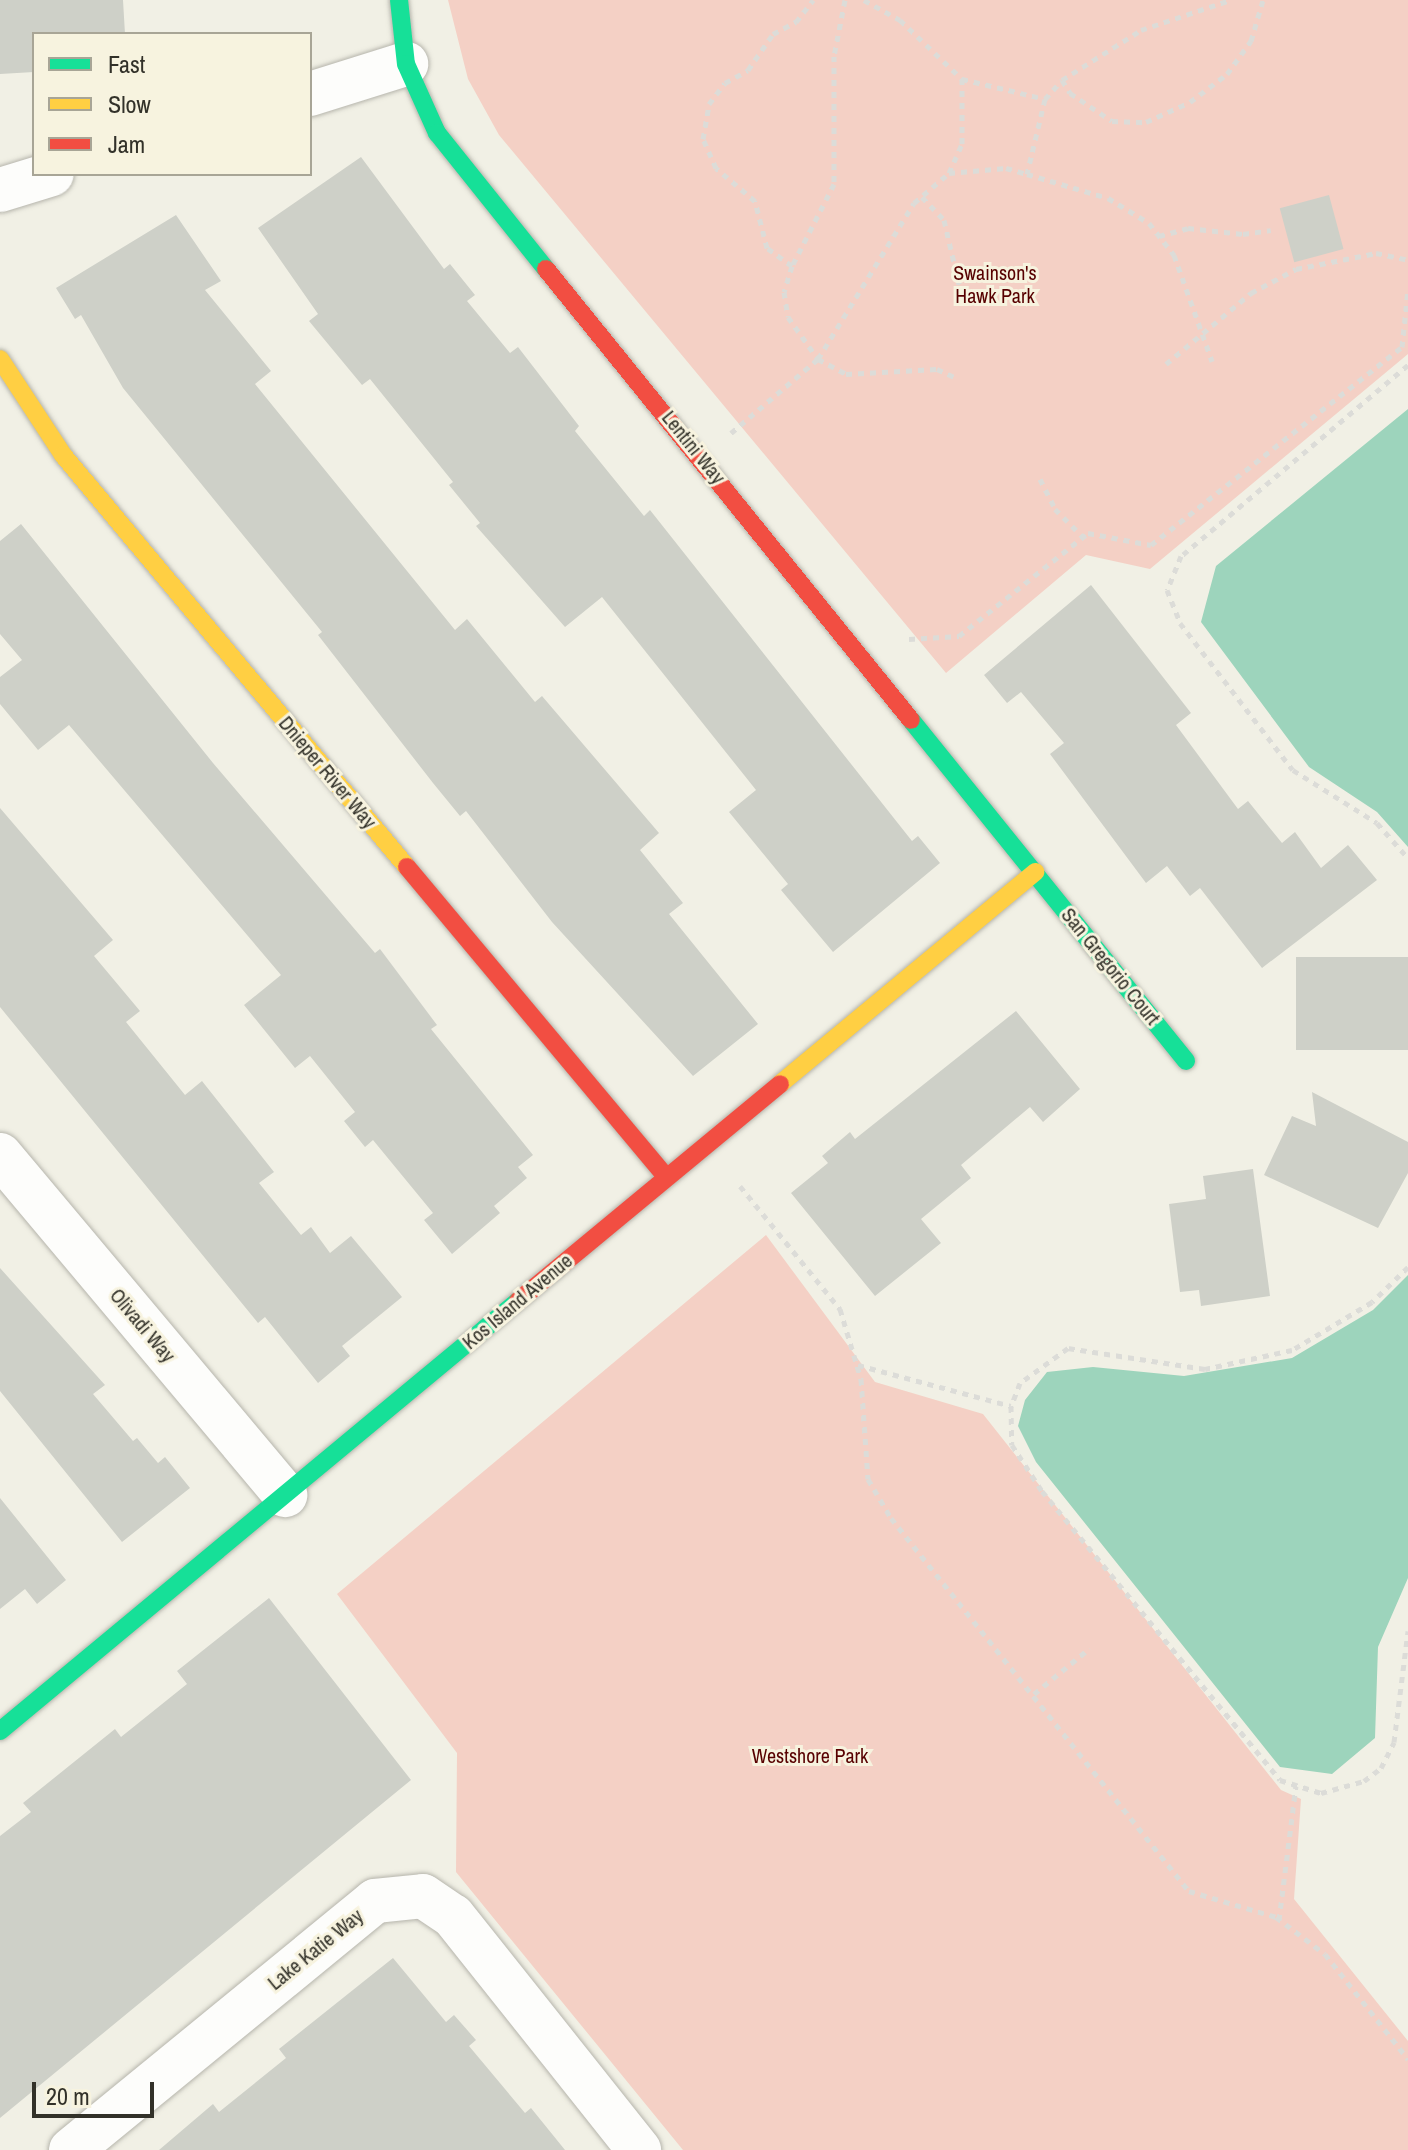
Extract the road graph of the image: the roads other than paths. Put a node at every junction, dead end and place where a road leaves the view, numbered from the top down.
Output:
1 (399, 0) edge
2 (406, 64) junction
3 (312, 93) edge
4 (46, 176) edge
5 (0, 190) edge
6 (0, 359) edge
7 (1035, 872) junction
8 (1186, 1061) dead end
9 (0, 1155) edge
10 (665, 1176) junction
11 (285, 1495) junction
12 (0, 1731) edge
13 (71, 2150) edge
14 (639, 2150) edge

1 - 2 street, Lentini Way
2 - 3 street
2 - 7 street, Lentini Way
4 - 5 street
6 - 10 street, Dnieper River Way
7 - 8 street, San Gregorio Court
7 - 10 street, Kos Island Avenue
9 - 11 street, Olivadi Way
10 - 11 street, Kos Island Avenue
11 - 12 street, Kos Island Avenue
13 - 14 street, Lake Katie Way

